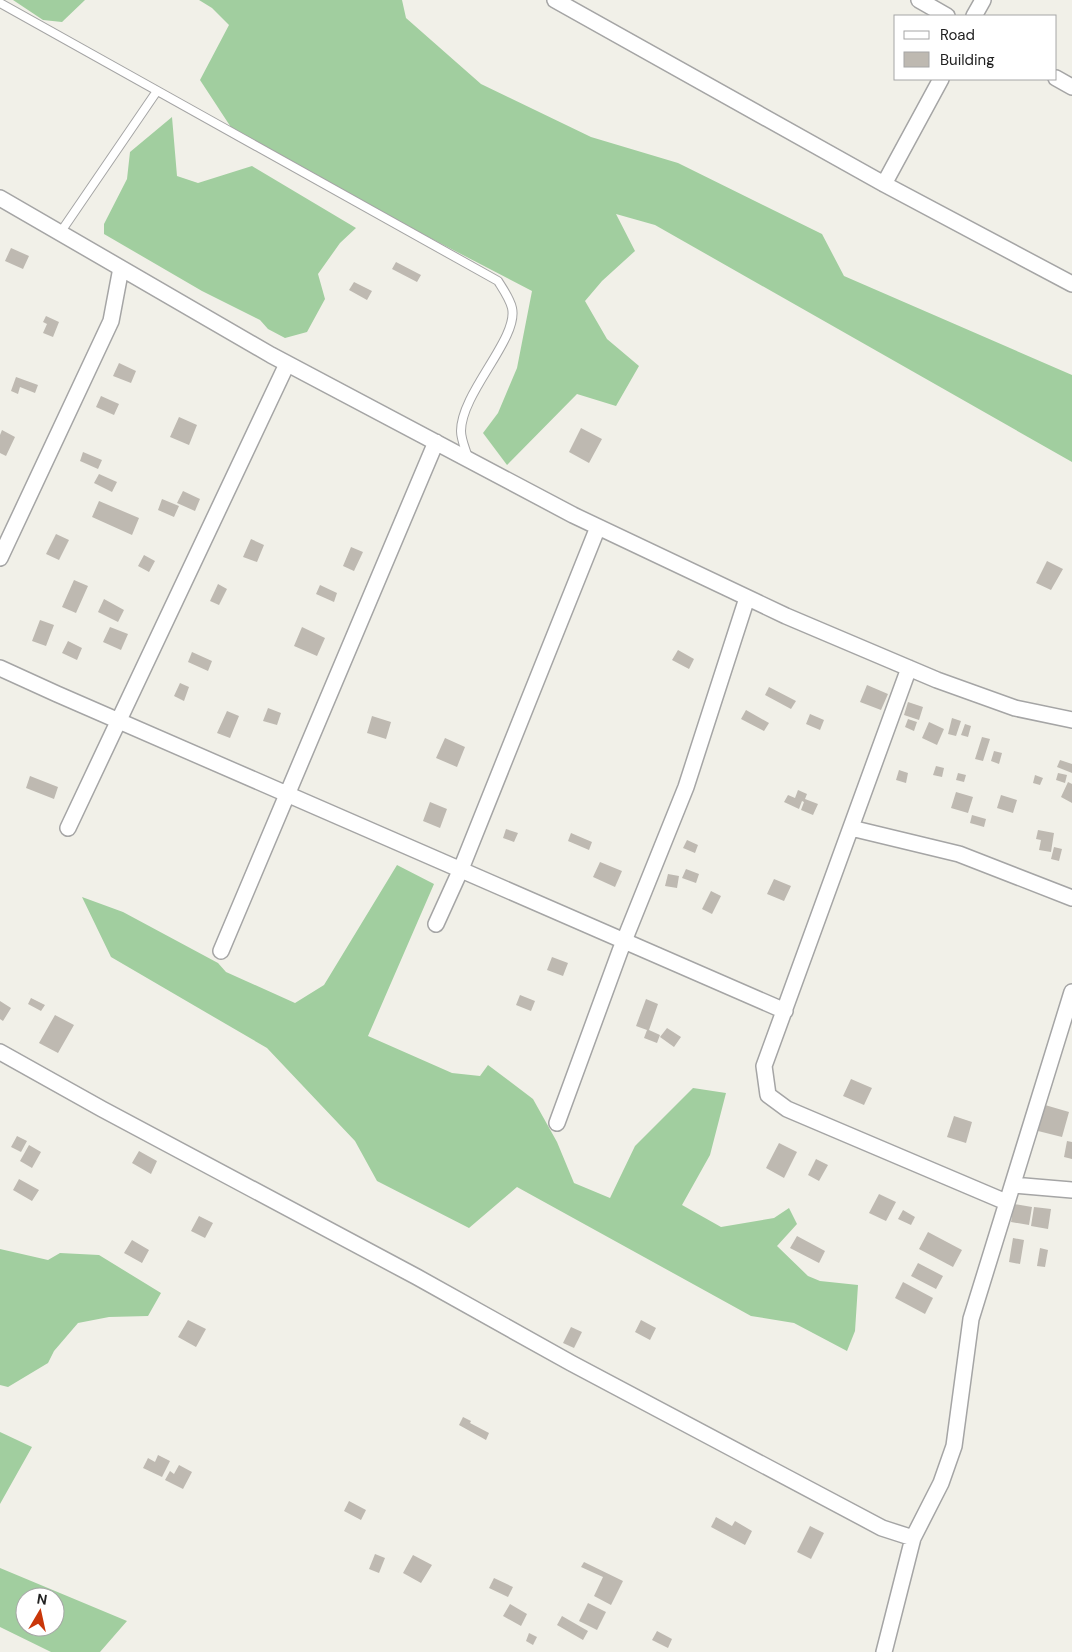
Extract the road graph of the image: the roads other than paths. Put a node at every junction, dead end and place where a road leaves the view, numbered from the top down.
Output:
1 (556, 0) edge
2 (919, 0) edge
3 (983, 0) edge
4 (0, 3) edge
5 (945, 15) edge
6 (975, 15) edge
7 (1057, 79) edge
8 (939, 80) edge
9 (1072, 87) edge
10 (157, 91) junction
11 (884, 184) junction
12 (0, 198) edge
13 (60, 233) junction
14 (121, 268) junction
15 (1072, 284) edge
16 (287, 364) junction
17 (436, 442) junction
18 (469, 460) junction
19 (598, 527) junction
20 (0, 558) edge
21 (747, 598) junction
22 (0, 668) edge
23 (909, 668) junction
24 (1072, 720) edge
25 (119, 721) junction
26 (288, 795) junction
27 (68, 828) dead end
28 (851, 828) junction
29 (460, 870) junction
30 (1072, 898) edge
31 (436, 924) dead end
32 (624, 941) junction
33 (221, 952) dead end
34 (1072, 992) edge
35 (785, 1011) junction
36 (0, 1052) edge
37 (557, 1123) dead end
38 (1013, 1185) junction
39 (1072, 1190) edge
40 (1006, 1202) junction
41 (913, 1538) junction
42 (884, 1652) edge

1 - 11 street
2 - 5 street
3 - 6 street
4 - 10 lane
7 - 9 street
8 - 11 street
10 - 13 lane
10 - 18 lane
11 - 15 street
12 - 13 street
13 - 14 street
14 - 16 street
14 - 20 street
16 - 17 street
16 - 25 street
17 - 18 street
17 - 26 street
18 - 19 street
19 - 21 street
19 - 29 street
21 - 23 street
21 - 32 street
22 - 25 street
23 - 24 street
23 - 28 street
25 - 26 street
25 - 27 street
26 - 29 street
26 - 33 street
28 - 30 street
28 - 35 street
29 - 31 street
29 - 32 street
32 - 35 street
32 - 37 street
34 - 38 street
35 - 40 street
36 - 41 street
38 - 39 street
38 - 40 street
40 - 41 street
41 - 42 street

